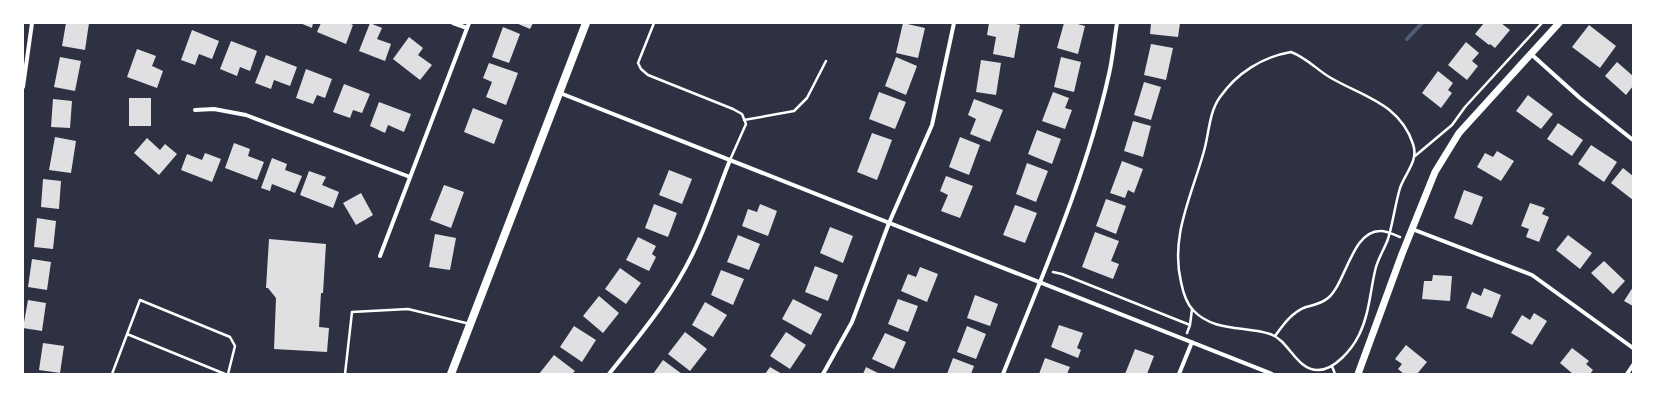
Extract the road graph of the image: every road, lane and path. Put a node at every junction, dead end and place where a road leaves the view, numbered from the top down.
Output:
1 (32, 23) edge
2 (453, 23) edge
3 (469, 23) edge
4 (586, 23) edge
5 (654, 23) edge
6 (954, 23) edge
7 (1117, 23) edge
8 (1542, 23) edge
9 (1559, 23) edge
10 (467, 28) junction
11 (1531, 54) junction
12 (826, 61) dead end
13 (23, 87) edge
14 (560, 93) junction
15 (195, 110) dead end
16 (744, 120) junction
17 (1633, 140) edge
18 (1415, 157) junction
19 (730, 160) junction
20 (410, 178) junction
21 (889, 223) junction
22 (1412, 229) junction
23 (1389, 233) junction
24 (1408, 240) junction
25 (380, 256) dead end
26 (1044, 270) junction
27 (1040, 282) junction
28 (1192, 310) junction
29 (470, 324) junction
30 (1190, 325) junction
31 (127, 334) junction
32 (1275, 336) junction
33 (1185, 340) junction
34 (1192, 342) junction
35 (1633, 348) edge
36 (1633, 365) edge
37 (1332, 366) junction
38 (112, 374) edge
39 (226, 374) edge
40 (345, 374) edge
41 (451, 374) edge
42 (610, 374) edge
43 (824, 374) edge
44 (1003, 374) edge
45 (1179, 374) edge
46 (1272, 374) edge
47 (1335, 374) edge
48 (1358, 374) edge
49 (1627, 374) edge

1 - 13 street
2 - 10 street
3 - 10 street
4 - 14 main road
5 - 16 lane
6 - 21 street
7 - 26 street
8 - 18 path
9 - 11 street
10 - 20 street
11 - 17 street
11 - 22 street
12 - 16 lane
14 - 19 street
14 - 29 main road
15 - 20 street
16 - 19 lane
18 - 23 path
18 - 28 path
19 - 21 street
19 - 42 street
20 - 25 street
21 - 27 street
21 - 43 street
22 - 24 street
22 - 35 street
23 - 24 path
23 - 32 path
23 - 37 path
24 - 48 street
26 - 27 street
26 - 30 path
27 - 33 street
27 - 44 street
28 - 30 path
28 - 32 path
29 - 40 lane
29 - 41 main road
30 - 33 path
31 - 38 lane
31 - 39 lane
31 - 39 lane
32 - 37 path
33 - 34 street
34 - 45 street
34 - 46 street
36 - 49 street
37 - 47 path

